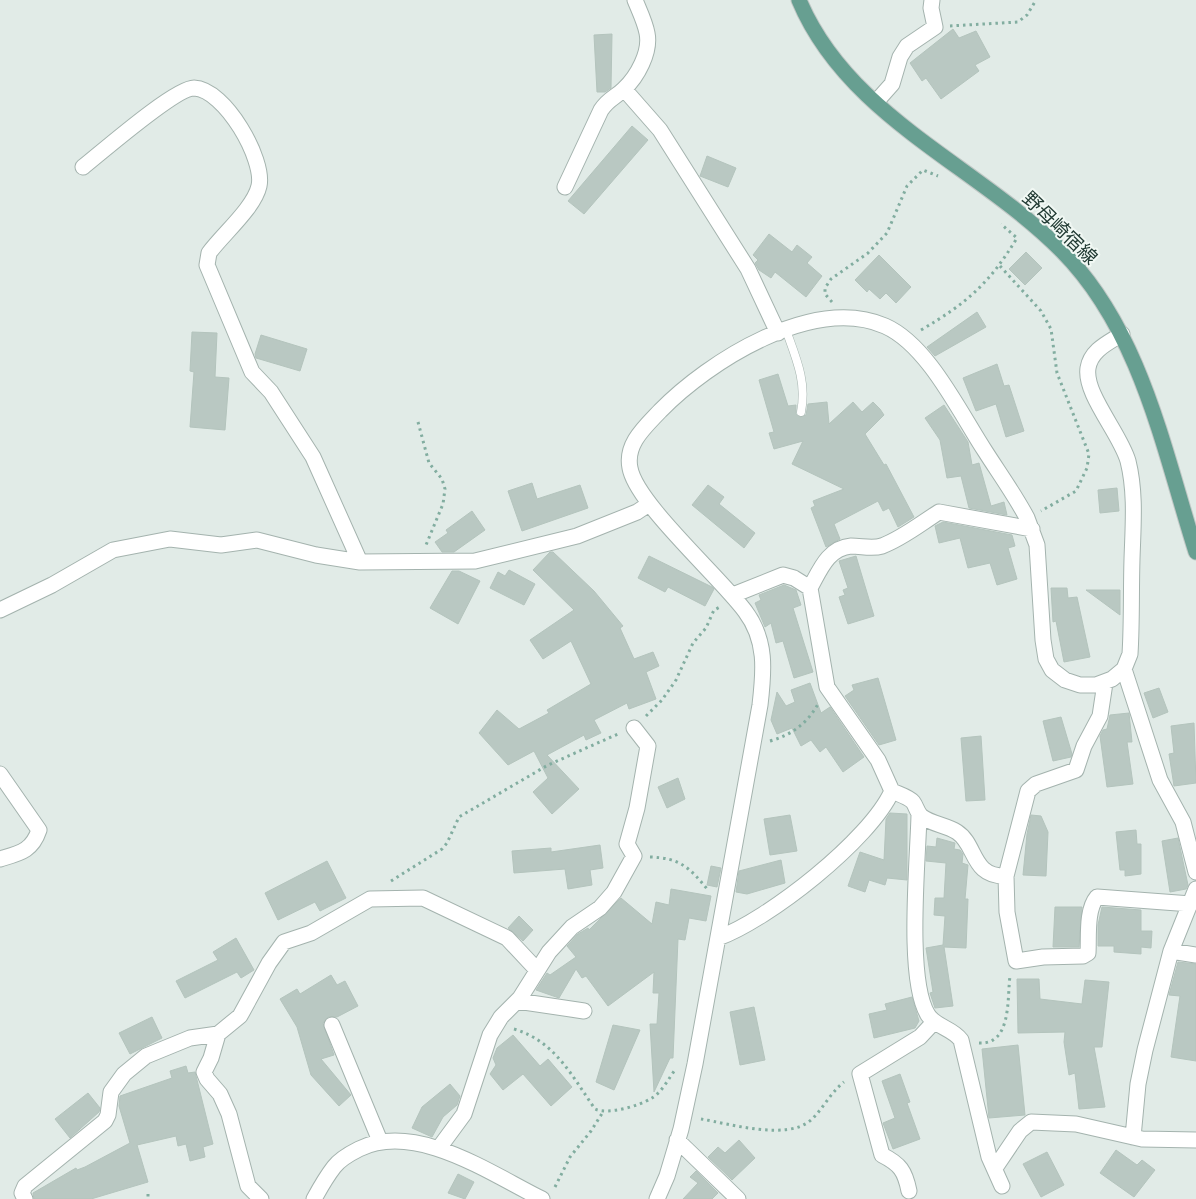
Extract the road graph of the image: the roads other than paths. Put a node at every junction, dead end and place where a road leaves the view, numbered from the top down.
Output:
1 (634, 0) edge
2 (799, 0) edge
3 (932, 0) edge
4 (624, 90) junction
5 (876, 102) junction
6 (84, 168) dead end
7 (565, 187) dead end
8 (782, 332) junction
9 (1122, 334) junction
10 (801, 412) dead end
11 (650, 504) junction
12 (1030, 524) junction
13 (1196, 552) edge
14 (360, 562) junction
15 (810, 588) junction
16 (733, 595) junction
17 (0, 610) edge
18 (1124, 669) junction
19 (1105, 682) junction
20 (634, 728) road end
21 (0, 774) edge
22 (892, 792) junction
23 (919, 815) junction
24 (0, 859) edge
25 (1196, 872) edge
26 (1006, 876) junction
27 (1196, 889) edge
28 (1191, 904) junction
29 (718, 938) junction
30 (1171, 950) junction
31 (1196, 956) edge
32 (537, 970) junction
33 (517, 1001) junction
34 (584, 1011) dead end
35 (934, 1022) junction
36 (332, 1025) dead end
37 (218, 1034) junction
38 (1132, 1137) junction
39 (677, 1140) junction
40 (1196, 1140) edge
41 (380, 1141) junction
42 (439, 1148) junction
43 (995, 1168) junction
44 (1002, 1186) dead end
45 (908, 1192) dead end
46 (548, 1195) edge
47 (25, 1199) edge
48 (261, 1199) edge
49 (314, 1199) edge
50 (657, 1199) edge
51 (738, 1199) edge

1 - 4 street
2 - 5 main road, 野母崎宿線
3 - 5 street
4 - 7 street
4 - 8 street
5 - 9 main road, 野母崎宿線
6 - 14 street
8 - 10 lane
8 - 11 street
8 - 12 street
9 - 13 main road, 野母崎宿線
9 - 18 street
11 - 14 street
11 - 16 street
12 - 15 street
12 - 19 street
14 - 17 street
15 - 16 street
15 - 22 street
16 - 29 street
18 - 19 street
18 - 25 street
19 - 26 street
20 - 32 street
21 - 24 street
22 - 23 street
22 - 29 street
23 - 26 street
23 - 35 street
26 - 28 street
27 - 28 street
28 - 30 street
29 - 39 street
30 - 31 street
30 - 38 street
32 - 33 street
32 - 37 street
33 - 34 street
33 - 42 street
35 - 43 street
35 - 45 street
36 - 41 street
37 - 47 street
37 - 48 street
38 - 40 street
38 - 43 street
39 - 50 street
39 - 51 street
41 - 42 street
41 - 49 street
42 - 46 street
43 - 44 street

